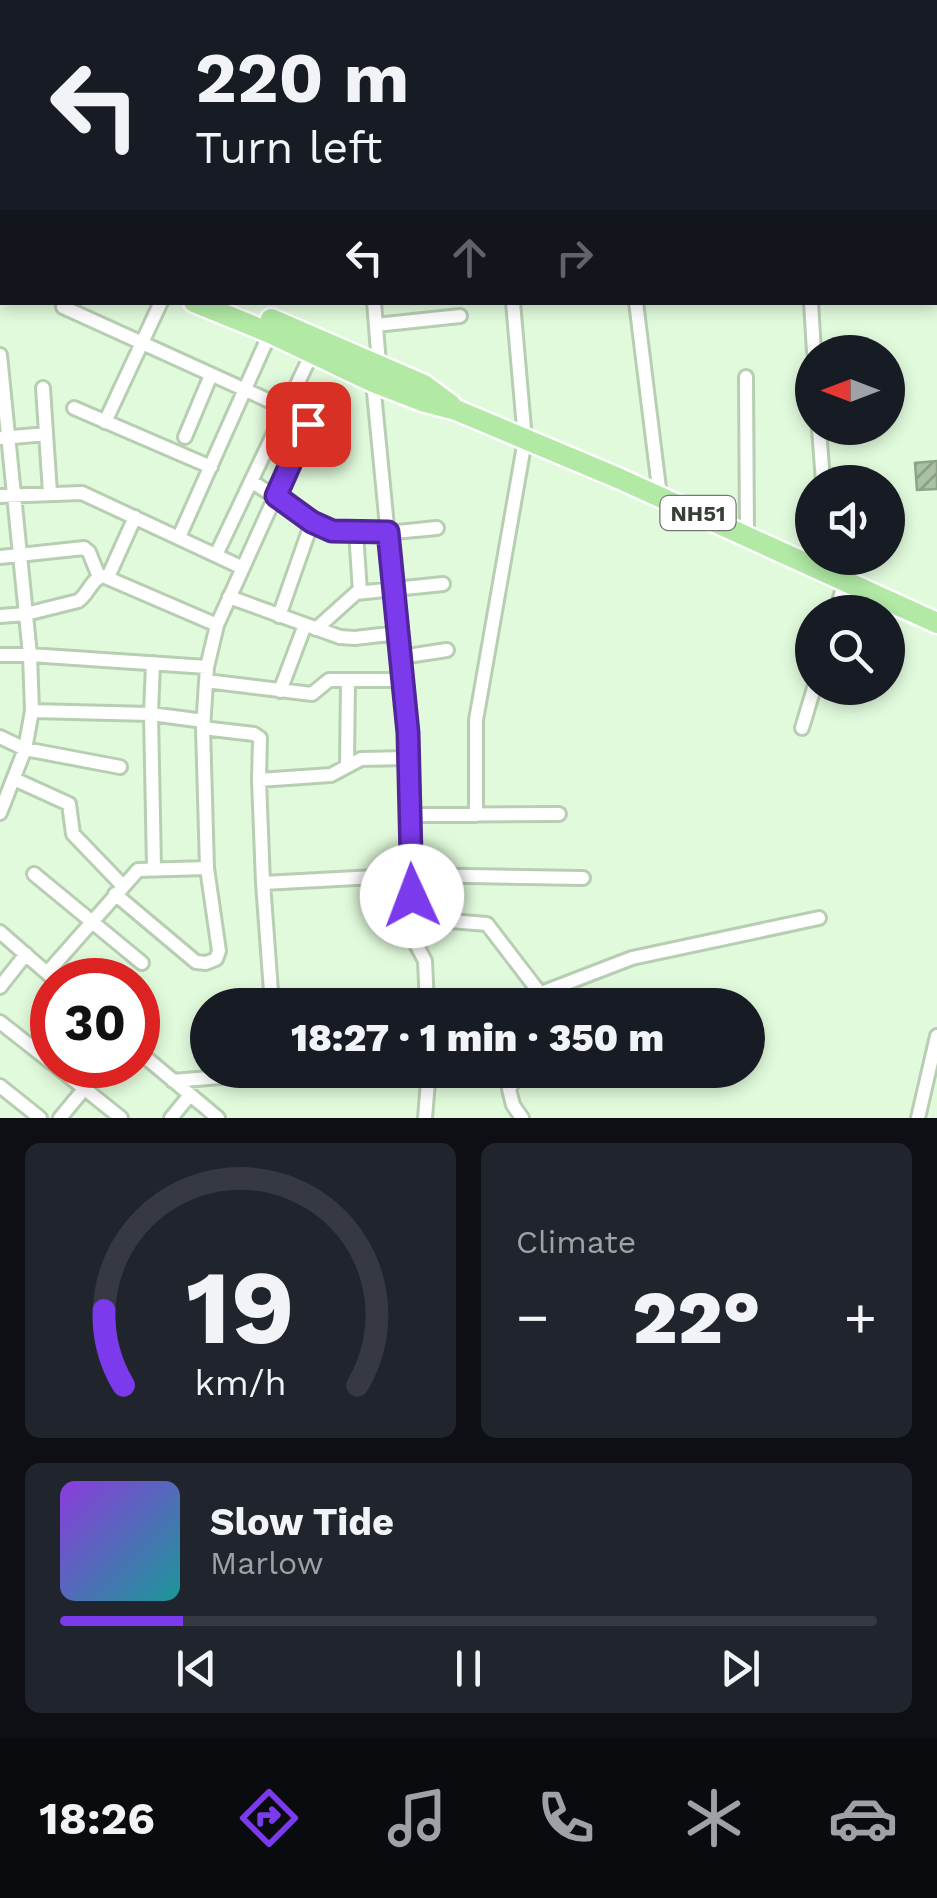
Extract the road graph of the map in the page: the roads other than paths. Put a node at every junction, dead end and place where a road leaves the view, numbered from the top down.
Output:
1 (160, 305) edge
2 (201, 305) edge
3 (237, 305) edge
4 (374, 305) edge
5 (512, 305) edge
6 (636, 305) edge
7 (811, 305) edge
8 (64, 307) dead end
9 (460, 316) dead end
10 (376, 325) junction
11 (270, 333) junction
12 (813, 335) edge
13 (143, 345) junction
14 (312, 353) junction
15 (0, 355) edge
16 (376, 373) junction
17 (212, 375) junction
18 (746, 377) dead end
19 (1, 384) edge
20 (43, 388) dead end
21 (246, 390) junction
22 (74, 408) dead end
23 (285, 408) junction
24 (106, 422) junction
25 (46, 434) junction
26 (4, 438) edge
27 (185, 438) dead end
28 (525, 440) junction
29 (211, 467) junction
30 (252, 482) junction
31 (50, 493) junction
32 (7, 495) edge
33 (276, 496) junction
34 (660, 496) junction
35 (135, 517) junction
36 (312, 522) junction
37 (437, 528) dead end
38 (356, 532) junction
39 (388, 532) junction
40 (747, 536) junction
41 (179, 537) junction
42 (19, 555) junction
43 (216, 555) junction
44 (795, 555) edge
45 (0, 557) edge
46 (243, 568) junction
47 (842, 575) edge
48 (104, 577) junction
49 (444, 584) dead end
50 (393, 588) junction
51 (360, 592) junction
52 (229, 598) junction
53 (26, 614) junction
54 (0, 616) edge
55 (279, 616) junction
56 (937, 622) edge
57 (217, 625) junction
58 (310, 627) junction
59 (398, 633) junction
60 (448, 650) dead end
61 (30, 654) junction
62 (0, 655) edge
63 (400, 657) junction
64 (153, 663) junction
65 (207, 674) junction
66 (348, 680) junction
67 (403, 680) junction
68 (280, 691) junction
69 (809, 705) edge
70 (32, 711) junction
71 (151, 714) junction
72 (203, 724) junction
73 (802, 728) dead end
74 (0, 737) edge
75 (25, 749) junction
76 (408, 758) junction
77 (347, 766) junction
78 (120, 767) dead end
79 (14, 779) junction
80 (259, 780) junction
81 (2, 804) edge
82 (559, 814) dead end
83 (476, 815) junction
84 (410, 816) junction
85 (154, 868) junction
86 (207, 868) junction
87 (34, 874) dead end
88 (412, 875) junction
89 (584, 878) dead end
90 (263, 884) junction
91 (119, 890) junction
92 (413, 918) junction
93 (819, 918) dead end
94 (91, 921) junction
95 (0, 932) edge
96 (26, 954) junction
97 (31, 958) edge
98 (64, 958) edge
99 (136, 958) edge
100 (0, 987) edge
101 (271, 988) edge
102 (426, 988) edge
103 (536, 988) edge
104 (568, 988) edge
105 (0, 1022) edge
106 (937, 1036) edge
107 (30, 1045) edge
108 (160, 1070) edge
109 (190, 1080) edge
110 (173, 1082) junction
111 (0, 1086) edge
112 (84, 1088) joint
113 (428, 1088) edge
114 (510, 1088) edge
115 (190, 1095) junction
116 (40, 1118) edge
117 (60, 1118) edge
118 (122, 1118) edge
119 (171, 1118) edge
120 (218, 1118) edge
121 (425, 1118) edge
122 (522, 1118) edge
123 (918, 1118) edge

1 - 13 street
2 - 11 highway, NH51
3 - 16 highway, NH51
4 - 10 street
5 - 28 street
6 - 34 street
7 - 12 street
8 - 13 street
9 - 10 street
10 - 16 street
11 - 14 highway, NH51
11 - 21 street
13 - 17 street
13 - 24 street
14 - 16 highway, NH51
14 - 23 street
15 - 19 street
16 - 28 highway, NH51
16 - 39 street
17 - 21 street
17 - 27 street
18 - 40 street
19 - 26 street
20 - 25 street
21 - 23 street
21 - 29 street
22 - 24 street
23 - 30 street
23 - 33 street
24 - 29 street
25 - 26 street
25 - 31 street
26 - 32 street
28 - 34 highway, NH51
28 - 83 street
29 - 41 street
30 - 33 street
30 - 43 street
31 - 32 street
31 - 35 street
32 - 42 street
33 - 36 street
33 - 46 street
34 - 40 highway, NH51
35 - 41 street
35 - 48 street
36 - 38 street
36 - 55 street
37 - 39 street
38 - 39 street
38 - 51 street
39 - 50 street
40 - 44 highway, NH51
41 - 43 street
42 - 45 street
42 - 48 street
42 - 53 street
43 - 46 street
46 - 52 street
47 - 56 highway, NH51
48 - 53 street
48 - 57 street
49 - 50 street
50 - 51 street
50 - 59 street
51 - 58 street
52 - 55 street
52 - 57 street
53 - 54 street
53 - 61 street
55 - 58 street
57 - 65 street
58 - 59 street
58 - 68 street
59 - 63 street
60 - 63 street
61 - 62 street
61 - 64 street
61 - 70 street
63 - 67 street
64 - 65 street
64 - 71 street
65 - 68 street
65 - 72 street
66 - 67 street
66 - 68 street
66 - 77 street
67 - 76 street
69 - 73 street
70 - 71 street
70 - 75 street
71 - 72 street
71 - 85 street
72 - 80 street
72 - 86 street
74 - 75 street
75 - 78 street
75 - 79 street
76 - 77 street
76 - 84 street
77 - 80 street
79 - 81 street
79 - 91 street
80 - 90 street
82 - 83 street
83 - 84 street
84 - 88 street
85 - 86 street
85 - 91 street
86 - 91 street
87 - 94 street
88 - 89 street
88 - 90 street
88 - 92 street
90 - 101 street
91 - 94 street
92 - 102 street
92 - 103 street
93 - 104 street
94 - 98 street
94 - 99 street
95 - 96 street
96 - 97 street
96 - 100 street
105 - 107 street
106 - 123 street
108 - 110 street
109 - 110 street
110 - 115 street
111 - 116 street
112 - 117 street
112 - 118 street
113 - 121 street
114 - 122 street
115 - 119 street
115 - 120 street

